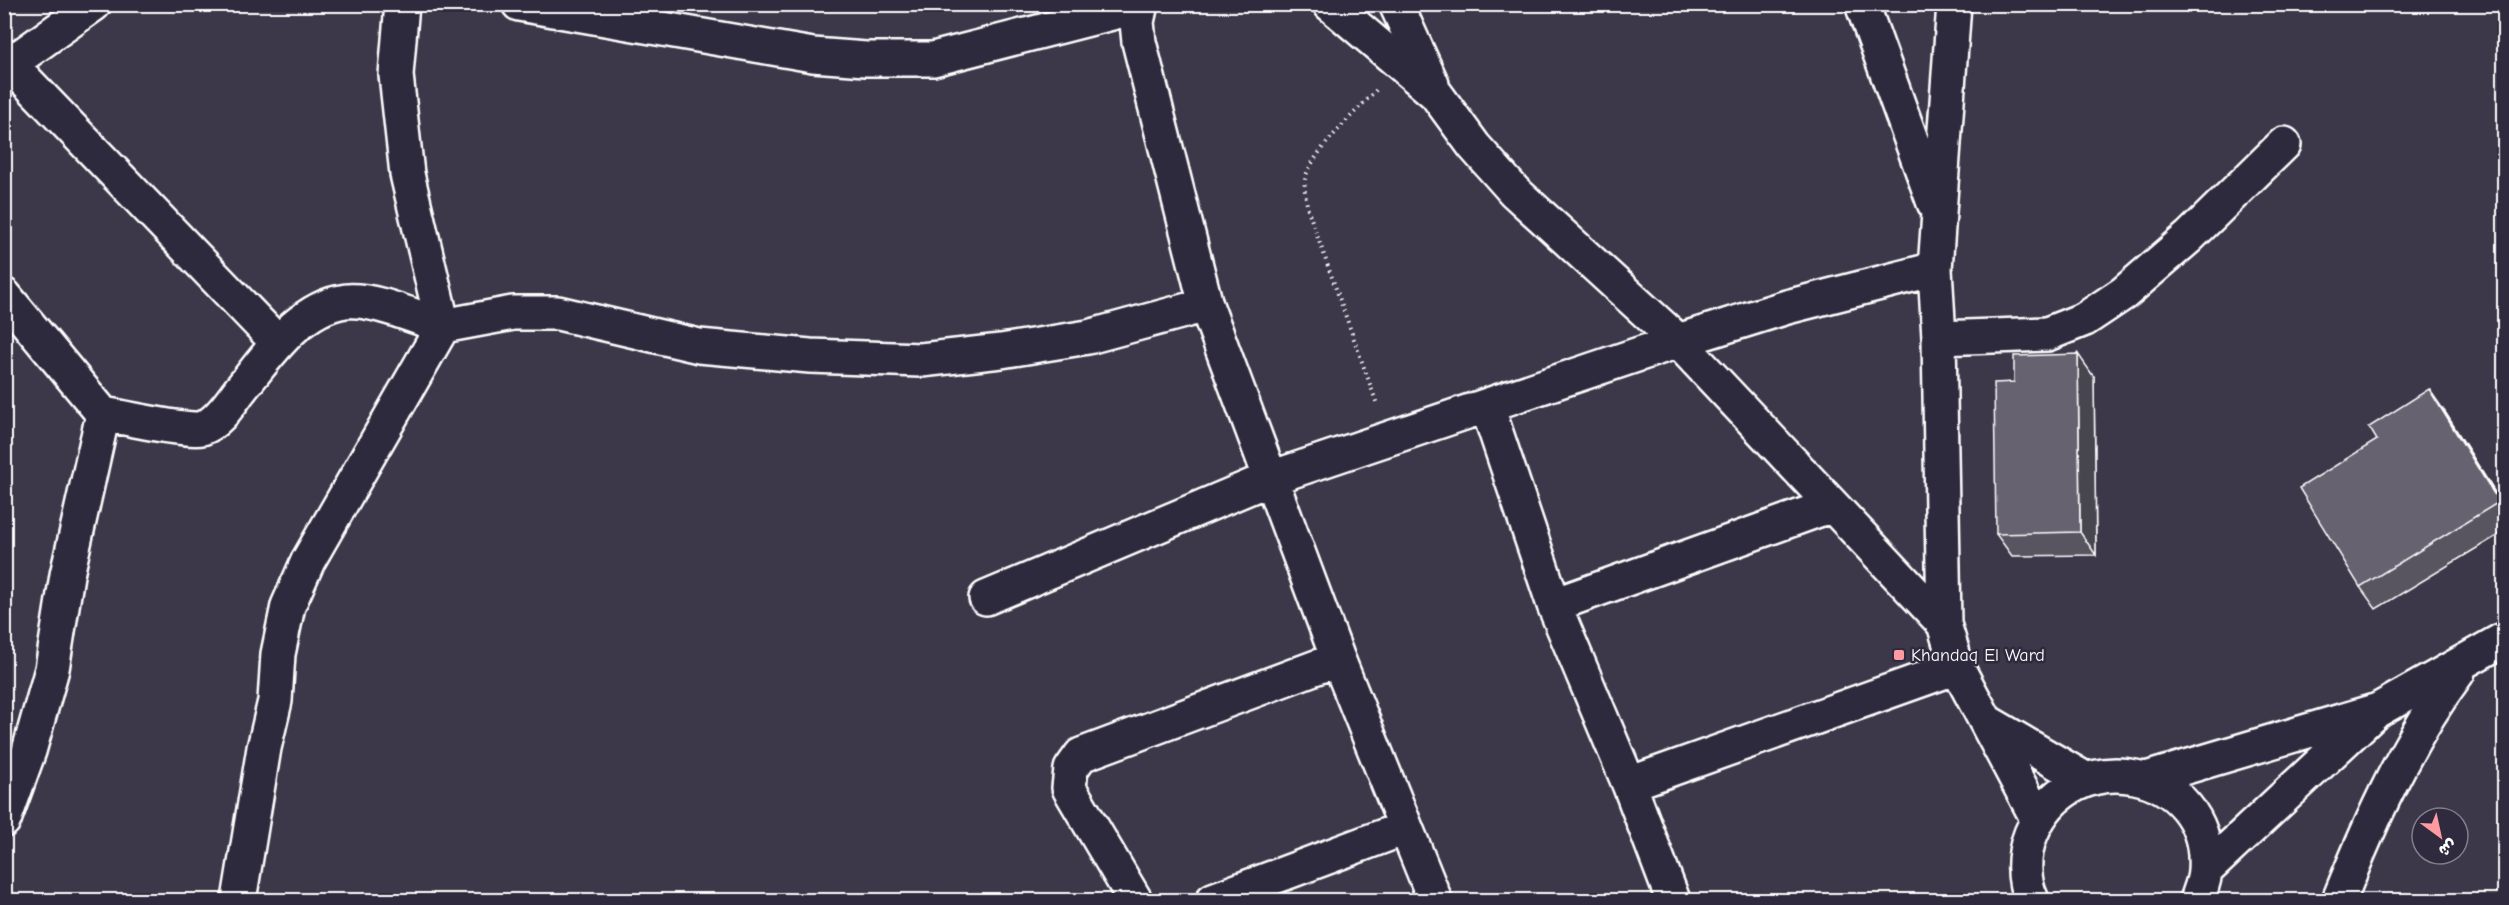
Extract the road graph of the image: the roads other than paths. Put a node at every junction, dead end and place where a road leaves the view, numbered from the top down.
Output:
1 (94, 4) edge
2 (402, 4) edge
3 (519, 4) edge
4 (1330, 4) edge
5 (1396, 4) edge
6 (1862, 4) edge
7 (1954, 4) edge
8 (1140, 5) edge
9 (10, 54) edge
10 (1436, 94) junction
11 (2284, 144) dead end
12 (1937, 211) junction
13 (1935, 269) junction
14 (4, 295) edge
15 (1206, 305) junction
16 (443, 326) junction
17 (1939, 338) junction
18 (1678, 341) junction
19 (278, 343) junction
20 (1487, 406) junction
21 (103, 414) junction
22 (1271, 477) junction
23 (1832, 505) junction
24 (986, 598) dead end
25 (1554, 604) junction
26 (1944, 624) junction
27 (2505, 639) edge
28 (1338, 659) junction
29 (2466, 661) junction
30 (1957, 667) junction
31 (2378, 710) junction
32 (1989, 723) junction
33 (2085, 779) junction
34 (2146, 779) junction
35 (1629, 784) junction
36 (2037, 818) junction
37 (4, 820) edge
38 (1406, 828) junction
39 (2201, 885) edge
40 (239, 900) edge
41 (1135, 900) edge
42 (1213, 900) edge
43 (1435, 900) edge
44 (1673, 900) edge
45 (2032, 900) edge
46 (2338, 900) edge

1 - 9 street
2 - 16 street
3 - 8 street
4 - 10 street
5 - 10 street
6 - 12 street
7 - 12 street
8 - 15 street
9 - 19 street
10 - 18 street
11 - 17 street
12 - 13 street
13 - 17 street
13 - 18 street
14 - 21 street
15 - 16 street
15 - 22 street
16 - 19 street
16 - 40 street
17 - 26 street
18 - 20 street
18 - 23 street
19 - 21 street
20 - 22 street
20 - 25 street
21 - 37 street
22 - 24 street
22 - 28 street
23 - 25 street
23 - 26 street
25 - 35 street
26 - 30 street
27 - 29 street
28 - 38 street
28 - 41 street
29 - 31 street
29 - 46 street
30 - 32 street
30 - 35 street
31 - 34 street
31 - 39 street
32 - 33 street
32 - 36 street
33 - 34 street
33 - 36 street
34 - 39 street
35 - 44 street
36 - 45 street
38 - 42 street
38 - 43 street

